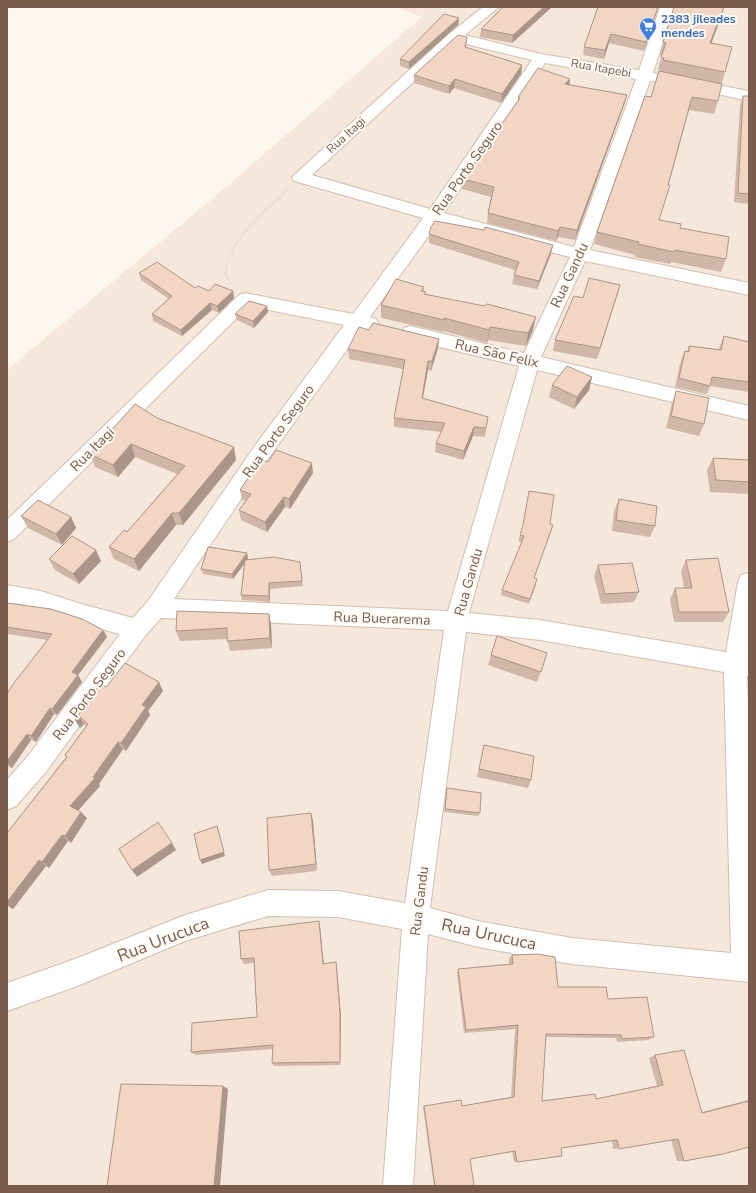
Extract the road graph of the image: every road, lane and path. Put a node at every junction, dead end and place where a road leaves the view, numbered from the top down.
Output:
1 (492, 7) edge
2 (667, 7) edge
3 (454, 37) junction
4 (542, 58) junction
5 (645, 75) junction
6 (749, 96) edge
7 (300, 177) junction
8 (434, 216) junction
9 (580, 254) junction
10 (227, 280) dead end
11 (749, 289) edge
12 (244, 299) joint
13 (358, 321) junction
14 (530, 360) junction
15 (749, 413) edge
16 (7, 533) edge
17 (749, 582) edge
18 (7, 594) edge
19 (156, 608) junction
20 (456, 621) junction
21 (137, 629) junction
22 (742, 665) edge
23 (7, 798) edge
24 (416, 918) junction
25 (747, 968) edge
26 (7, 997) edge
27 (398, 1186) edge

1 - 3 street, Rua Itagi
2 - 5 street, Rua Gandu
3 - 4 street, Rua Itapebi
3 - 7 street, Rua Itagi
4 - 5 street, Rua Itapebi
4 - 8 street, Rua Porto Seguro
5 - 6 street, Rua Itapebi
5 - 9 street, Rua Gandu
7 - 8 street
7 - 10 path
8 - 9 street
8 - 13 street, Rua Porto Seguro
9 - 11 street
9 - 14 street, Rua Gandu
12 - 13 street, Rua São Felix
12 - 16 street, Rua Itagi
13 - 14 street, Rua São Felix
13 - 19 street, Rua Porto Seguro
14 - 15 street, Rua São Felix
14 - 20 street, Rua Gandu
17 - 22 street
18 - 21 street
19 - 20 street, Rua Buerarema
19 - 21 street, Rua Porto Seguro
20 - 22 street, Rua Buerarema
20 - 24 street, Rua Gandu
21 - 23 street, Rua Porto Seguro
22 - 25 street
24 - 25 street, Rua Urucuca
24 - 26 street, Rua Urucuca
24 - 27 street, Rua Gandu

